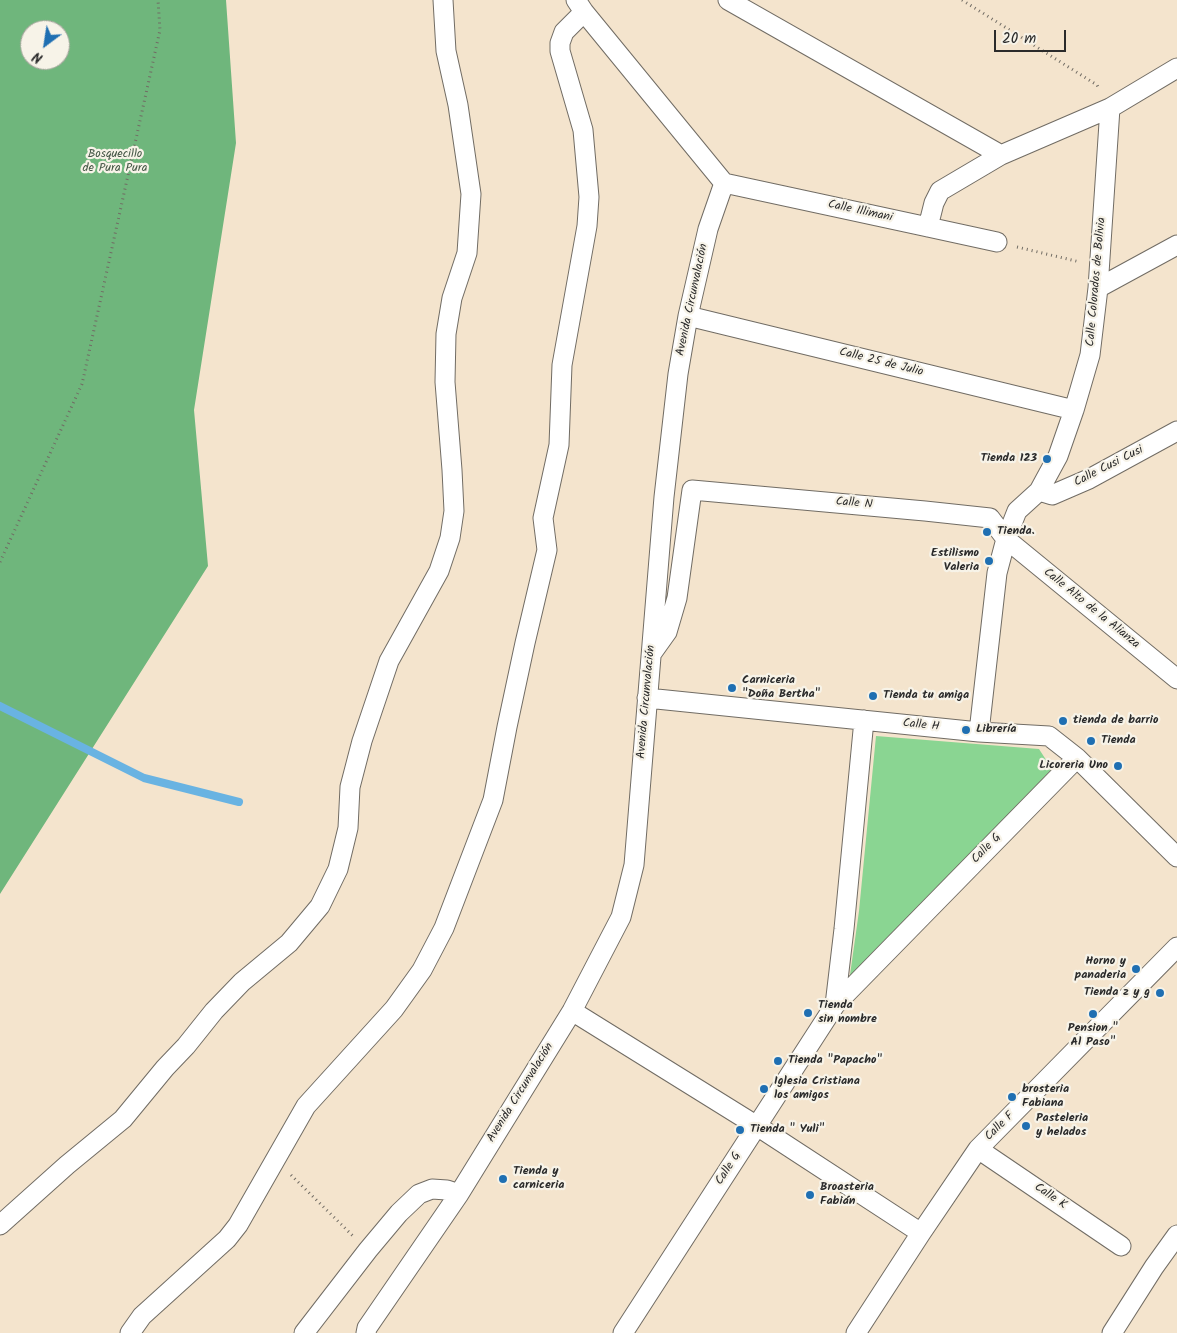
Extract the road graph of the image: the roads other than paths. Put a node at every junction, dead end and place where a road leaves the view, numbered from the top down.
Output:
1 (442, 0) edge
2 (728, 0) edge
3 (580, 6) edge
4 (1177, 68) edge
5 (1110, 108) junction
6 (1001, 155) junction
7 (724, 184) junction
8 (928, 226) junction
9 (996, 242) road end
10 (1177, 245) edge
11 (1098, 288) junction
12 (688, 316) junction
13 (1074, 410) junction
14 (1177, 431) edge
15 (1040, 491) junction
16 (1006, 539) junction
17 (651, 654) junction
18 (1177, 679) edge
19 (647, 698) junction
20 (864, 720) junction
21 (979, 732) junction
22 (1077, 758) junction
23 (1177, 857) edge
24 (1177, 947) edge
25 (835, 1005) junction
26 (572, 1011) junction
27 (757, 1126) junction
28 (978, 1149) junction
29 (460, 1194) junction
30 (0, 1225) edge
31 (921, 1233) junction
32 (1177, 1235) edge
33 (1121, 1246) dead end
34 (130, 1333) edge
35 (304, 1333) edge
36 (366, 1333) edge
37 (623, 1333) edge
38 (856, 1333) edge
39 (1112, 1333) edge

1 - 30 street
2 - 6 street
3 - 7 street
3 - 34 street
4 - 5 street
5 - 6 street
5 - 11 street, Calle Colorados de Bolivia
6 - 8 street
7 - 8 street, Calle Illimani
7 - 12 street, Avenida Circunvalación
8 - 9 street, Calle Illimani
10 - 11 street
11 - 13 street, Calle Colorados de Bolivia
12 - 13 street, Calle 25 de Julio
12 - 17 street, Avenida Circunvalación
13 - 15 street, Calle Colorados de Bolivia
14 - 15 street, Calle Cusi Cusi
15 - 16 street, Calle Colorados de Bolivia
16 - 17 street, Calle N
16 - 18 street, Calle Alto de la Alianza
16 - 21 street, Calle Colorados de Bolivia
17 - 19 street, Avenida Circunvalación
19 - 20 street, Calle H
19 - 26 street, Avenida Circunvalación
20 - 21 street, Calle H
20 - 25 street, Calle G
21 - 22 street, Calle H
22 - 23 street, Calle H
22 - 25 street, Calle G
24 - 28 street, Calle F
25 - 27 street, Calle G
26 - 27 street
26 - 29 street, Avenida Circunvalación
27 - 31 street
27 - 37 street, Calle G
28 - 31 street, Calle F
28 - 33 street, Calle K
29 - 35 street
29 - 36 street, Avenida Circunvalación
31 - 38 street, Calle F
32 - 39 street

